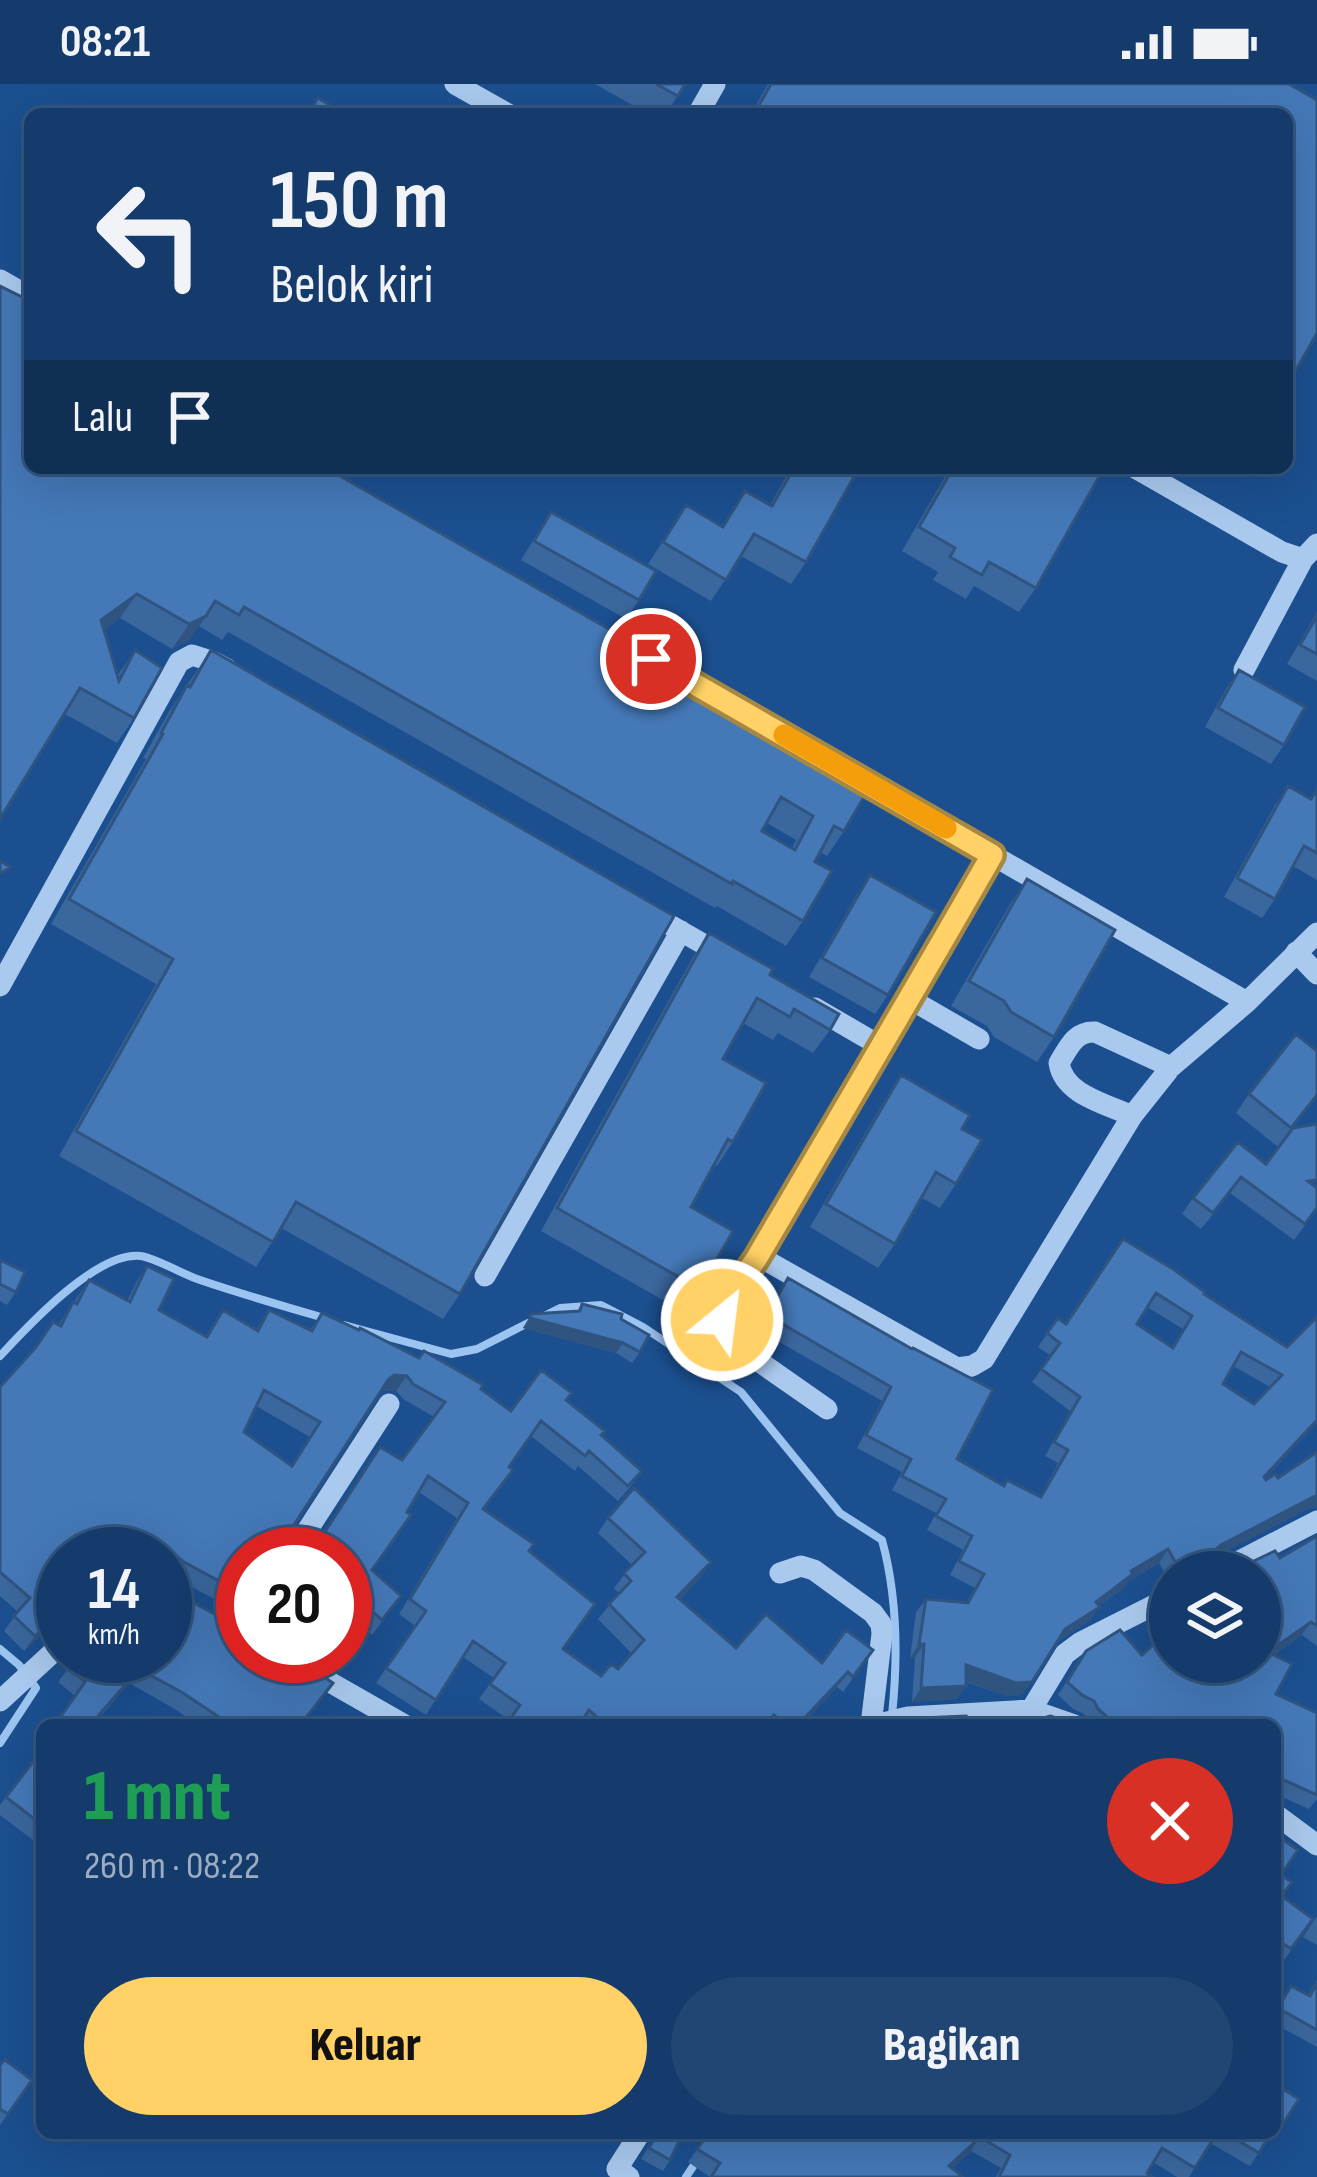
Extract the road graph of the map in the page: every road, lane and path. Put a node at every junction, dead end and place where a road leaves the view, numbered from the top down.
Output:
1 (455, 84) edge
2 (497, 108) edge
3 (1146, 474) edge
4 (1310, 552) edge
5 (1244, 670) edge
6 (255, 685) edge
7 (832, 763) edge
8 (992, 855) junction
9 (620, 896) edge
10 (681, 931) junction
11 (1317, 933) edge
12 (9, 949) edge
13 (1297, 952) junction
14 (741, 966) edge
15 (1317, 974) edge
16 (0, 986) edge
17 (910, 999) junction
18 (802, 1001) edge
19 (1247, 1002) junction
20 (979, 1039) dead end
21 (882, 1047) junction
22 (1171, 1067) junction
23 (1132, 1116) junction
24 (758, 1256) junction
25 (485, 1276) edge
26 (389, 1404) dead end
27 (827, 1409) dead end
28 (1317, 1521) edge
29 (309, 1527) edge
30 (1259, 1551) edge
31 (780, 1574) dead end
32 (1149, 1608) edge
33 (36, 1667) edge
34 (331, 1683) edge
35 (6, 1695) edge
36 (1031, 1710) junction
37 (394, 1719) edge
38 (875, 1719) edge
39 (899, 1719) edge
40 (1057, 1719) edge
41 (1281, 1818) edge
42 (1317, 1845) edge
43 (636, 2139) edge
44 (628, 2177) edge

1 - 2 street
3 - 4 street
4 - 5 street
6 - 12 street
7 - 8 street
8 - 17 street
8 - 19 street
9 - 10 street
10 - 14 street
10 - 25 street
11 - 13 street
12 - 16 street
13 - 15 street
13 - 19 street
17 - 20 street
17 - 21 street
18 - 21 street
19 - 22 street
21 - 24 street
22 - 23 street
22 - 23 street
23 - 24 street
24 - 27 street
26 - 29 street
28 - 30 street
31 - 38 street
32 - 36 street
33 - 35 street
34 - 37 street
36 - 39 street
36 - 40 street
41 - 42 street
43 - 44 street

